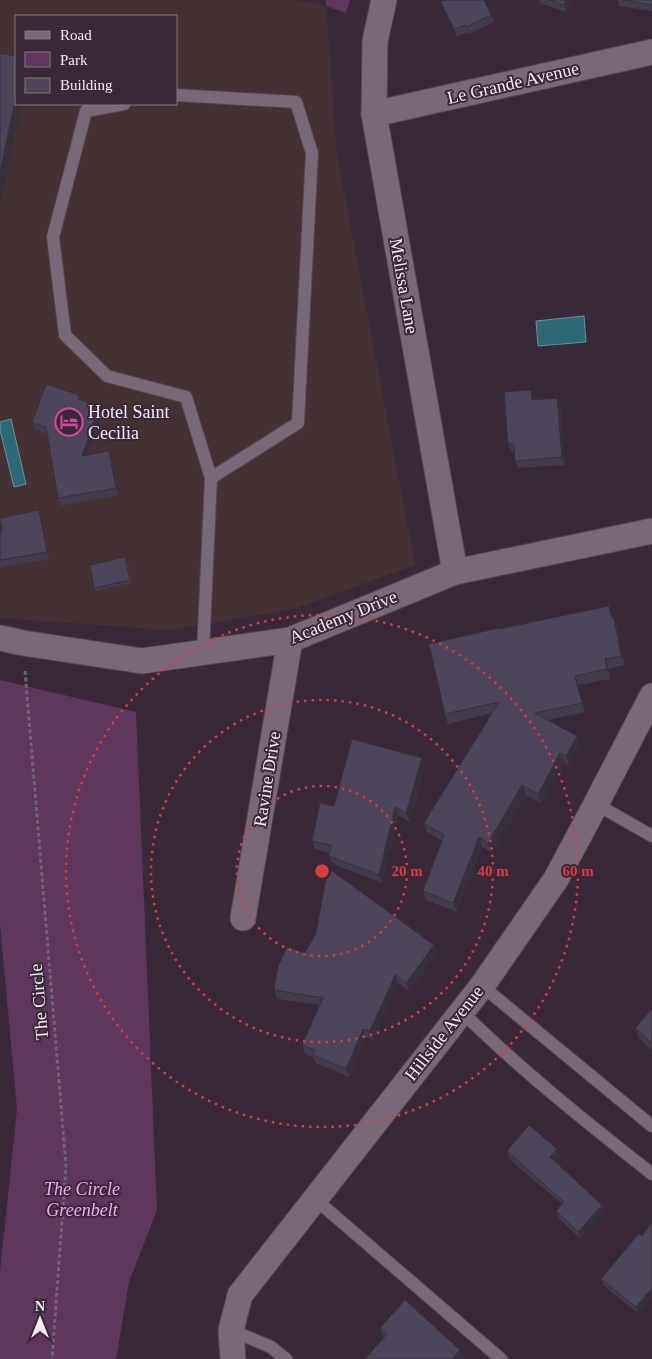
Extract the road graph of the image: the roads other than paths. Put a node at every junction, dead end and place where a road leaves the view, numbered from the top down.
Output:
1 (384, 0) edge
2 (652, 52) edge
3 (178, 95) edge
4 (119, 105) edge
5 (374, 114) junction
6 (211, 478) junction
7 (652, 531) edge
8 (456, 572) junction
9 (11, 640) edge
10 (290, 640) junction
11 (203, 652) junction
12 (652, 696) edge
13 (596, 804) junction
14 (652, 836) edge
15 (243, 918) dead end
16 (482, 986) junction
17 (462, 1012) junction
18 (652, 1126) edge
19 (652, 1174) edge
20 (315, 1199) junction
21 (231, 1330) junction
22 (233, 1359) edge
23 (286, 1359) edge
24 (501, 1359) edge

1 - 5 street, Melissa Lane
2 - 5 street, Le Grande Avenue
3 - 6 lane
4 - 6 lane
5 - 8 street, Melissa Lane
6 - 11 lane
7 - 8 street, Academy Drive
8 - 10 street, Academy Drive
9 - 11 street, Academy Drive
10 - 11 street, Academy Drive
10 - 15 street, Ravine Drive
12 - 13 street, Hillside Avenue
13 - 14 lane
13 - 16 street, Hillside Avenue
16 - 17 street, Hillside Avenue
16 - 18 lane
17 - 19 lane
17 - 20 street, Hillside Avenue
20 - 21 street, Hillside Avenue
20 - 24 lane
21 - 22 street, Hillside Avenue
21 - 23 lane

